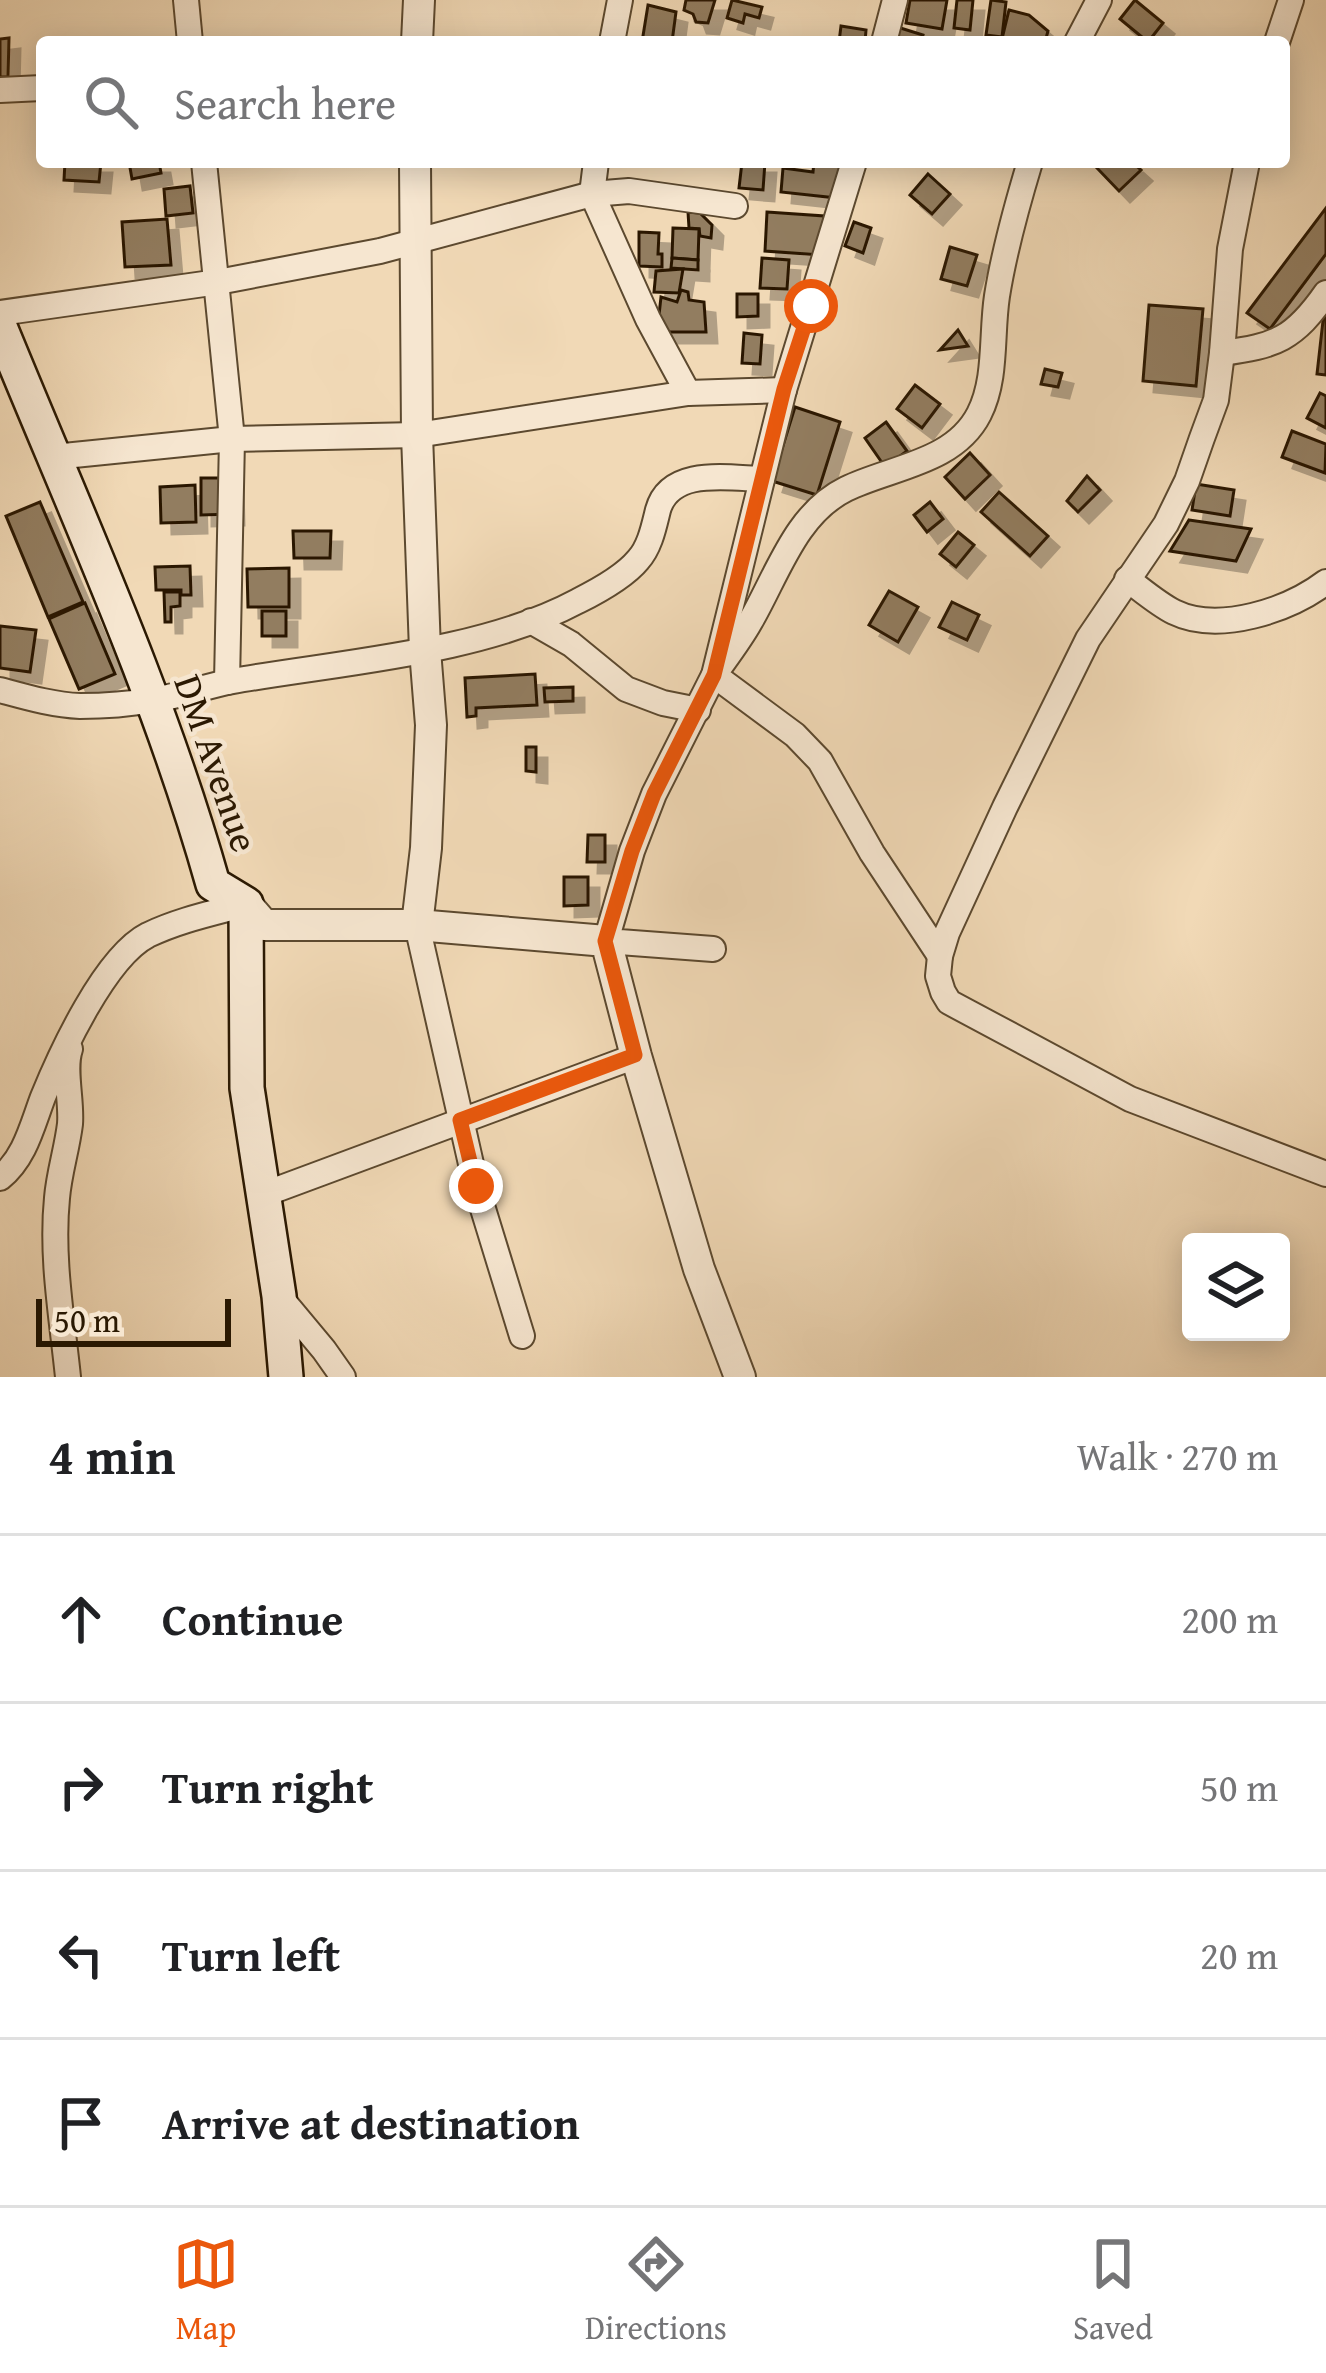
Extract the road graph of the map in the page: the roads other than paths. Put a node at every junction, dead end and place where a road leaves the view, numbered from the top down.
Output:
1 (186, 0) edge
2 (419, 0) edge
3 (620, 0) edge
4 (895, 0) edge
5 (1100, 0) edge
6 (1291, 0) edge
7 (189, 36) edge
8 (417, 36) edge
9 (613, 36) edge
10 (886, 36) edge
11 (1080, 36) edge
12 (1279, 36) edge
13 (36, 88) edge
14 (0, 90) edge
15 (204, 168) edge
16 (415, 168) edge
17 (595, 168) edge
18 (852, 168) edge
19 (1029, 168) edge
20 (1246, 168) edge
21 (592, 194) junction
22 (735, 206) dead end
23 (413, 243) junction
24 (218, 282) junction
25 (1326, 293) edge
26 (0, 313) edge
27 (0, 327) edge
28 (1222, 353) junction
29 (784, 389) junction
30 (688, 393) junction
31 (417, 435) junction
32 (232, 439) junction
33 (53, 457) junction
34 (762, 479) junction
35 (1127, 579) junction
36 (1326, 582) edge
37 (531, 621) junction
38 (425, 650) junction
39 (714, 675) junction
40 (227, 682) junction
41 (0, 690) edge
42 (153, 700) junction
43 (698, 710) junction
44 (246, 904) junction
45 (417, 925) junction
46 (605, 941) junction
47 (713, 949) dead end
48 (940, 956) junction
49 (81, 1019) junction
50 (635, 1055) junction
51 (460, 1120) junction
52 (1326, 1174) edge
53 (0, 1178) edge
54 (262, 1195) junction
55 (279, 1296) junction
56 (522, 1336) dead end
57 (737, 1375) edge
58 (68, 1377) edge
59 (286, 1377) edge
60 (343, 1377) edge

1 - 7 street
2 - 8 street
3 - 9 street
4 - 10 street
5 - 11 street
6 - 12 street
13 - 14 street
15 - 24 street
16 - 23 street
17 - 21 street
18 - 29 street
19 - 39 street
20 - 28 street
21 - 22 street
21 - 23 street
21 - 30 street
23 - 24 street
23 - 31 street
24 - 26 street
24 - 32 street
25 - 28 street
27 - 33 main road, DM Avenue
28 - 35 street
29 - 30 street
29 - 34 street
30 - 31 street
31 - 32 street
31 - 38 street
32 - 33 street
32 - 40 street
33 - 42 main road, DM Avenue
34 - 37 street
34 - 39 street
35 - 36 street
35 - 48 street
37 - 38 street
37 - 43 street
38 - 40 street
38 - 45 street
39 - 43 street
39 - 48 street
40 - 42 street
41 - 42 street
42 - 44 main road, DM Avenue
43 - 46 street
44 - 45 street
44 - 49 street
44 - 54 main road, DM Avenue
45 - 46 street
45 - 51 street
46 - 47 street
46 - 50 street
48 - 52 street
49 - 53 street
49 - 58 street
50 - 51 street
50 - 57 street
51 - 54 street
51 - 56 street
54 - 55 main road, DM Avenue
55 - 59 main road, DM Avenue
55 - 60 street

